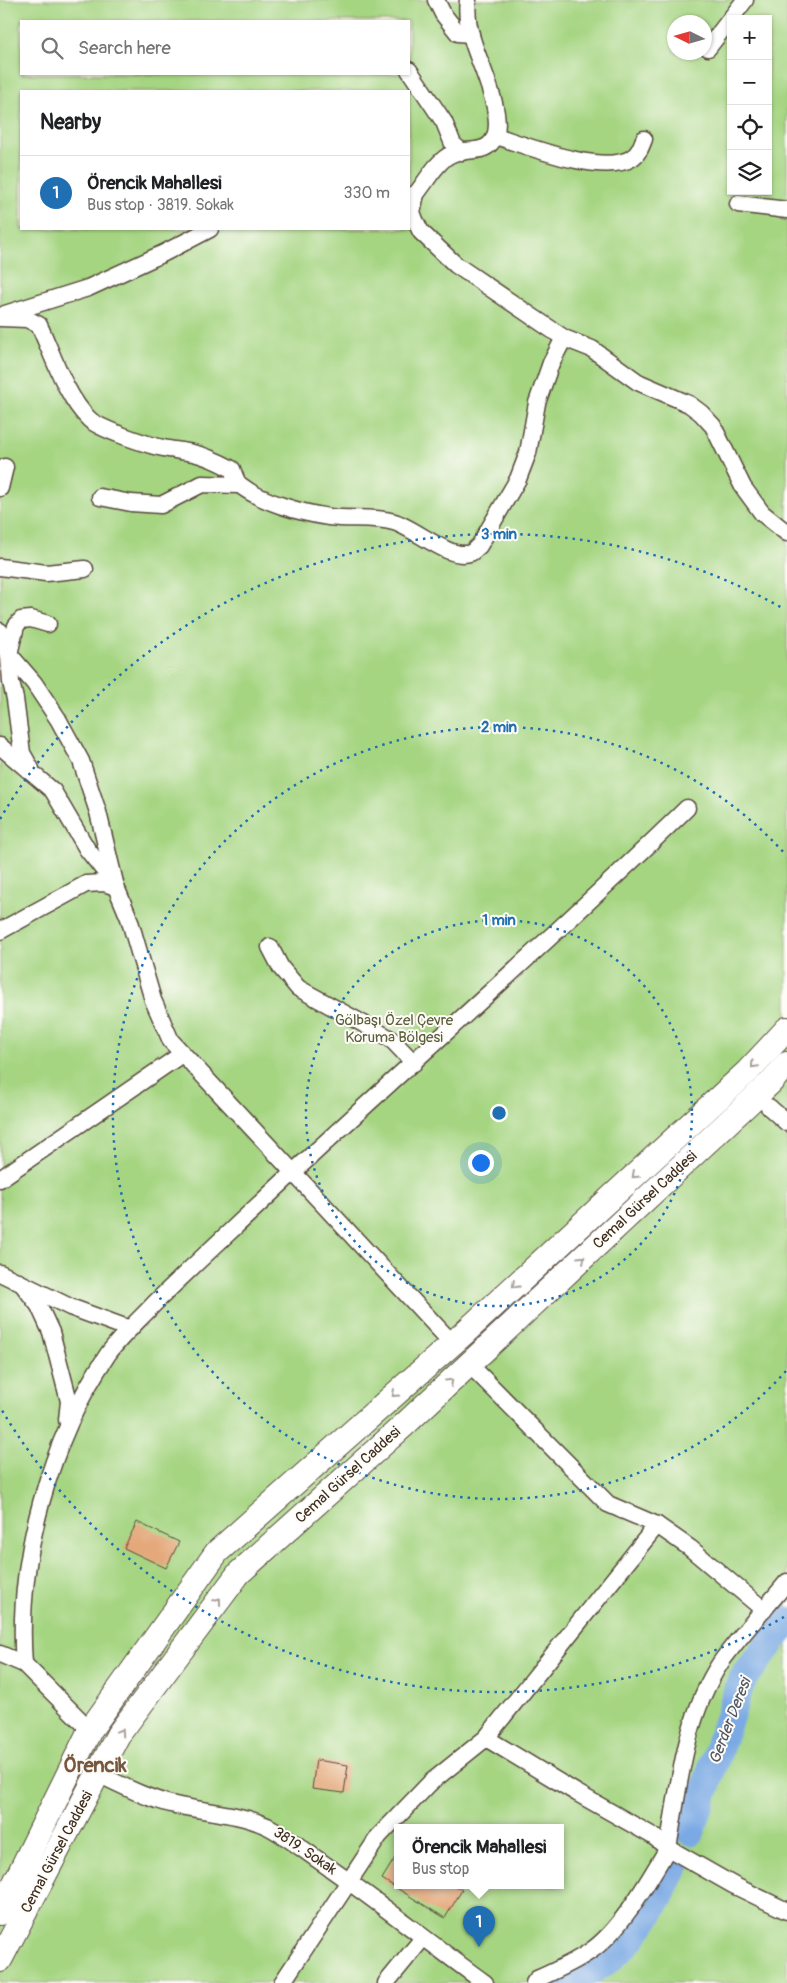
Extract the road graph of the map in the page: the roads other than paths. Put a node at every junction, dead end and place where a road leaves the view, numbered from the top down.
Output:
1 (436, 0) edge
2 (468, 0) edge
3 (744, 0) edge
4 (471, 34) junction
5 (712, 43) edge
6 (410, 71) edge
7 (496, 136) junction
8 (644, 139) dead end
9 (462, 152) junction
10 (412, 195) edge
11 (738, 204) dead end
12 (787, 210) edge
13 (208, 230) edge
14 (0, 317) edge
15 (564, 338) junction
16 (5, 467) dead end
17 (239, 485) junction
18 (0, 488) edge
19 (100, 497) dead end
20 (787, 533) edge
21 (0, 567) edge
22 (85, 569) dead end
23 (48, 624) dead end
24 (0, 632) edge
25 (5, 653) edge
26 (0, 746) edge
27 (36, 776) junction
28 (687, 808) dead end
29 (116, 887) junction
30 (0, 930) edge
31 (270, 947) dead end
32 (787, 1029) edge
33 (182, 1054) junction
34 (414, 1063) junction
35 (787, 1064) edge
36 (769, 1107) dead end
37 (787, 1123) edge
38 (293, 1173) junction
39 (0, 1179) edge
40 (0, 1273) edge
41 (23, 1285) junction
42 (130, 1329) junction
43 (452, 1343) junction
44 (469, 1364) junction
45 (67, 1427) junction
46 (657, 1525) junction
47 (787, 1582) edge
48 (764, 1610) junction
49 (0, 1654) edge
50 (24, 1664) junction
51 (90, 1730) junction
52 (486, 1738) junction
53 (98, 1774) junction
54 (668, 1848) junction
55 (349, 1881) junction
56 (787, 1911) edge
57 (0, 1913) edge
58 (423, 1938) junction
59 (0, 1960) edge
60 (282, 1983) edge
61 (386, 1983) edge
62 (485, 1983) edge
63 (534, 1983) edge

1 - 4 street
2 - 4 street
3 - 5 street
4 - 7 street
6 - 9 street
7 - 8 street
7 - 9 street
9 - 10 street
10 - 15 street
11 - 12 street
13 - 14 street
14 - 17 street
15 - 17 street
15 - 20 street
16 - 18 street
17 - 19 street
21 - 22 street
23 - 25 street
24 - 25 street
25 - 27 street
25 - 29 street
26 - 27 street
27 - 29 street
28 - 34 street
29 - 30 street
29 - 33 street
31 - 34 street
32 -> 43 street, Cemal Gürsel Caddesi
33 - 38 street
33 - 39 street
34 - 38 street
44 -> 35 street, Cemal Gürsel Caddesi
36 - 37 street
38 - 42 street
38 - 43 street
40 - 41 street
41 - 42 street
41 - 45 street
42 - 45 street
43 -> 51 street, Cemal Gürsel Caddesi
44 - 46 street
53 -> 44 street, Cemal Gürsel Caddesi
45 - 50 street
46 - 48 street
46 - 52 street
47 - 48 street
48 - 54 street
49 - 50 street
50 - 51 street
51 - 57 street, Cemal Gürsel Caddesi
52 - 54 street
52 - 55 street
53 - 55 street, 3819. Sokak
53 - 59 street, Cemal Gürsel Caddesi
54 - 56 street
54 - 63 street
55 - 58 street, 3819. Sokak
55 - 60 street
58 - 61 street
58 - 62 street, 3819. Sokak

